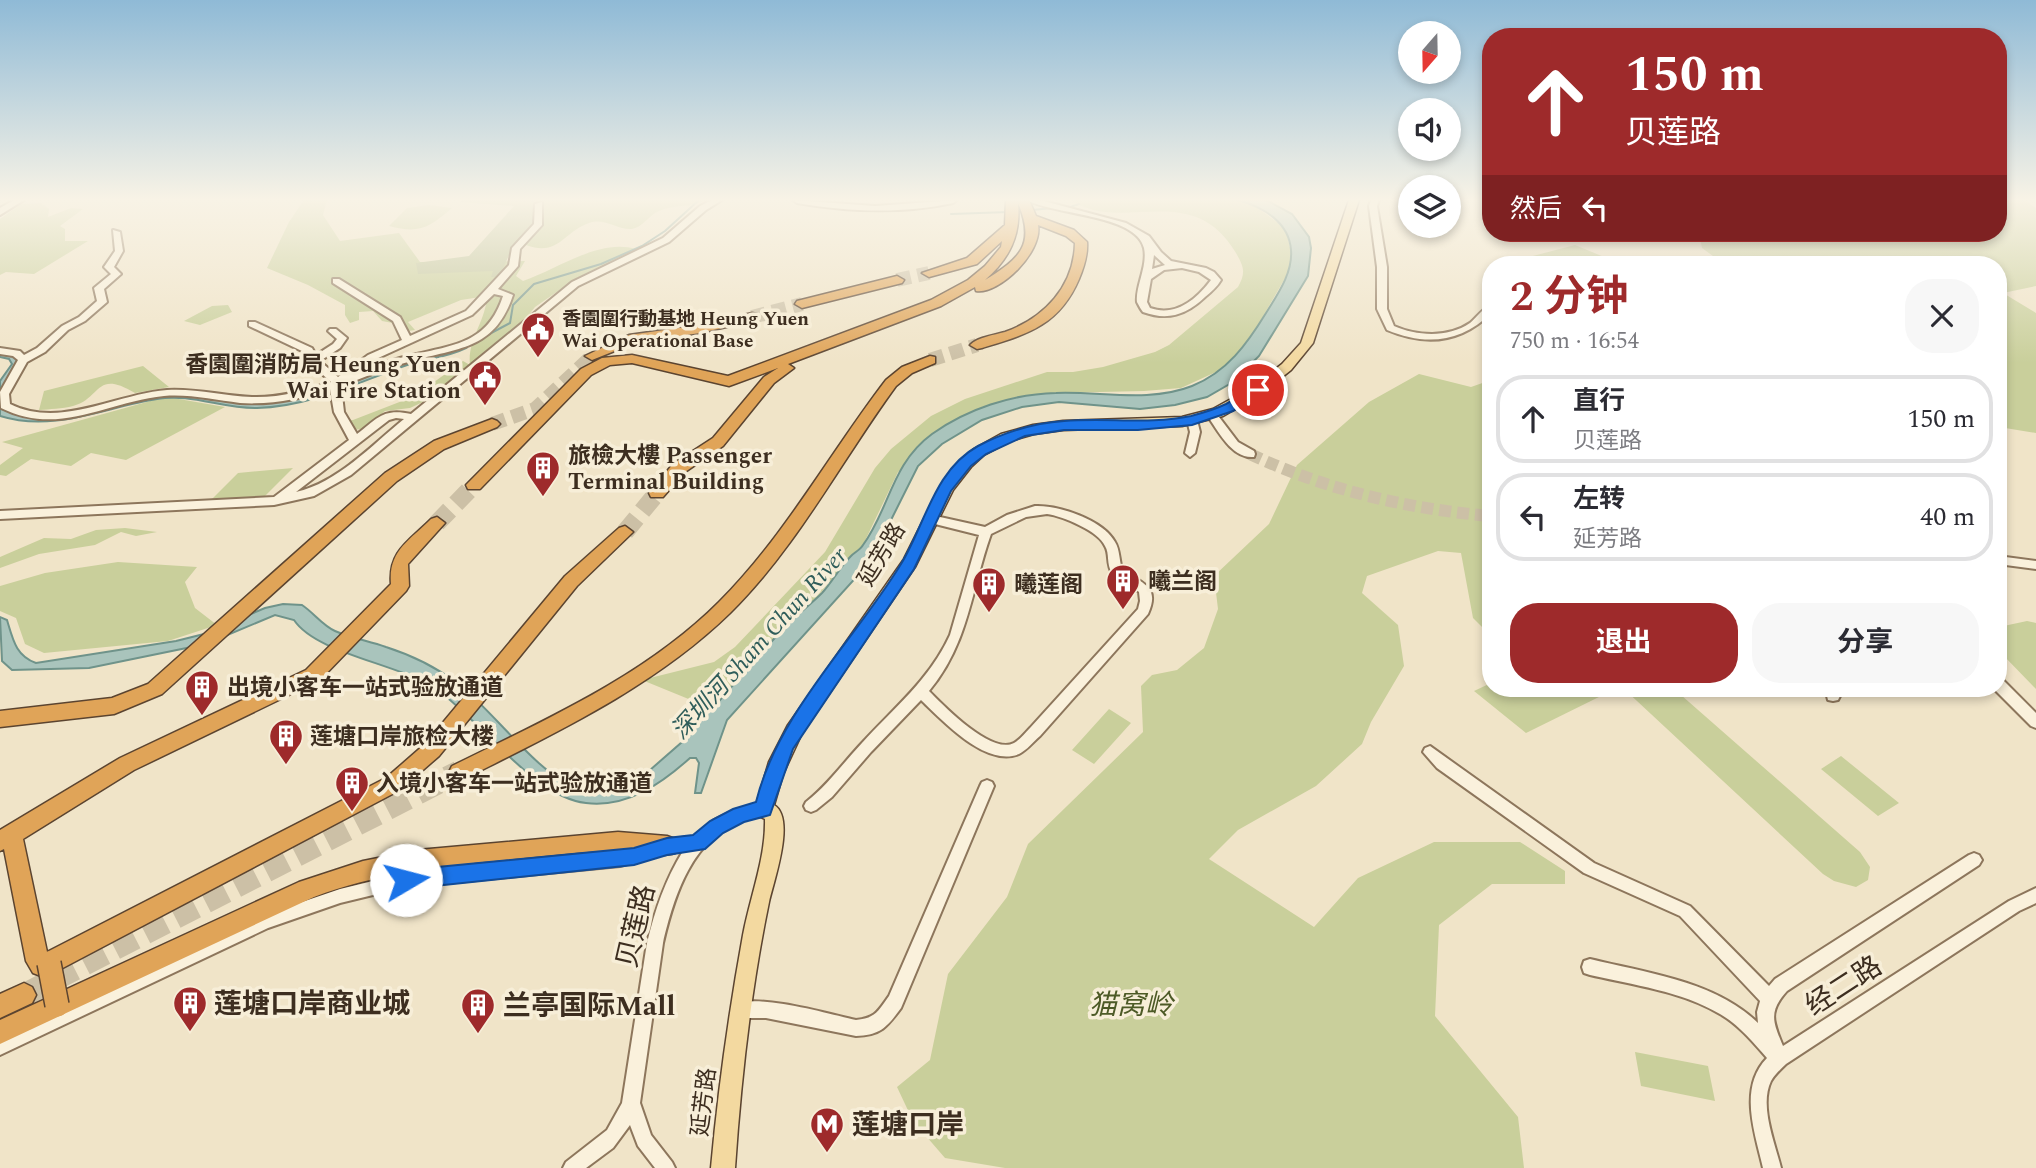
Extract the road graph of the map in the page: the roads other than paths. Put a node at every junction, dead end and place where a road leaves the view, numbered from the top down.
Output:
1 (117, 255) edge
2 (515, 255) edge
3 (636, 255) edge
4 (982, 255) edge
5 (1002, 255) edge
6 (1026, 255) edge
7 (1079, 255) edge
8 (1150, 255) edge
9 (1160, 255) edge
10 (1336, 255) edge
11 (1380, 255) edge
12 (1178, 267) junction
13 (929, 273) tunnel mouth
14 (1147, 277) junction
15 (897, 280) tunnel mouth
16 (335, 281) dead end
17 (492, 290) junction
18 (962, 295) junction
19 (802, 304) tunnel mouth
20 (1482, 316) edge
21 (752, 317) tunnel mouth
22 (252, 324) dead end
23 (333, 331) dead end
24 (407, 340) junction
25 (977, 345) tunnel mouth
26 (0, 351) edge
27 (592, 356) tunnel mouth
28 (316, 359) junction
29 (23, 360) junction
30 (930, 360) tunnel mouth
31 (336, 387) junction
32 (1212, 415) junction
33 (411, 417) junction
34 (1192, 420) junction
35 (487, 426) tunnel mouth
36 (356, 441) junction
37 (1190, 453) dead end
38 (1250, 454) tunnel mouth
39 (317, 472) junction
40 (327, 485) junction
41 (474, 485) tunnel mouth
42 (657, 493) tunnel mouth
43 (267, 502) junction
44 (0, 515) edge
45 (931, 519) junction
46 (437, 523) tunnel mouth
47 (625, 532) tunnel mouth
48 (985, 532) junction
49 (2007, 561) edge
50 (2036, 565) edge
51 (921, 692) junction
52 (2007, 693) edge
53 (0, 719) edge
54 (2036, 722) edge
55 (1430, 752) dead end
56 (459, 772) tunnel mouth
57 (987, 786) dead end
58 (811, 806) dead end
59 (764, 809) junction
60 (6, 838) edge
61 (698, 843) junction
62 (667, 846) junction
63 (1974, 860) dead end
64 (2036, 895) edge
65 (49, 963) junction
66 (1590, 967) dead end
67 (24, 995) tunnel mouth
68 (1768, 997) junction
69 (57, 1005) junction
70 (0, 1006) edge
71 (742, 1010) junction
72 (0, 1032) edge
73 (0, 1047) edge
74 (1780, 1058) junction
75 (631, 1103) junction
76 (572, 1168) edge
77 (666, 1168) edge
78 (723, 1168) edge
79 (1772, 1168) edge

1 - 29 street
2 - 17 street
3 - 33 street
4 - 13 highway
5 - 18 highway
6 - 18 highway
7 - 25 highway
8 - 14 street
9 - 12 street
10 - 32 main road, 延芳路
11 - 20 street
12 - 14 street
12 - 14 street
15 - 19 highway
16 - 24 street
17 - 24 street
17 - 31 street
18 - 41 highway
18 - 42 highway
21 - 27 highway
22 - 28 street
23 - 28 street
24 - 31 street
26 - 29 street
28 - 31 street
29 - 31 street
30 - 56 highway
31 - 36 street
32 - 34 main road, 延芳路
32 - 38 street
33 - 36 street
33 - 40 street
34 - 37 street
34 - 45 main road, 延芳路
35 - 53 highway
36 - 39 street
39 - 40 street
39 - 43 street
40 - 43 street
43 - 44 street
45 - 48 street
45 - 59 main road, 延芳路
46 - 60 highway
47 - 65 highway
48 - 51 street
48 - 51 street
49 - 50 street
51 - 58 street
52 - 54 street
55 - 68 street
57 - 71 street
59 - 61 street, 贝莲路
59 - 71 main road, 延芳路
60 - 65 highway
61 - 62 street
61 - 75 street, 贝莲路
62 - 69 highway
62 - 73 street
63 - 68 street
64 - 74 street, 经二路
65 - 69 highway, bridge
66 - 74 street
67 - 70 highway
68 - 74 street
69 - 72 highway
71 - 78 main road, 延芳路
74 - 79 street, 经二路
75 - 76 street, 贝莲路
75 - 77 street, 贝莲路

